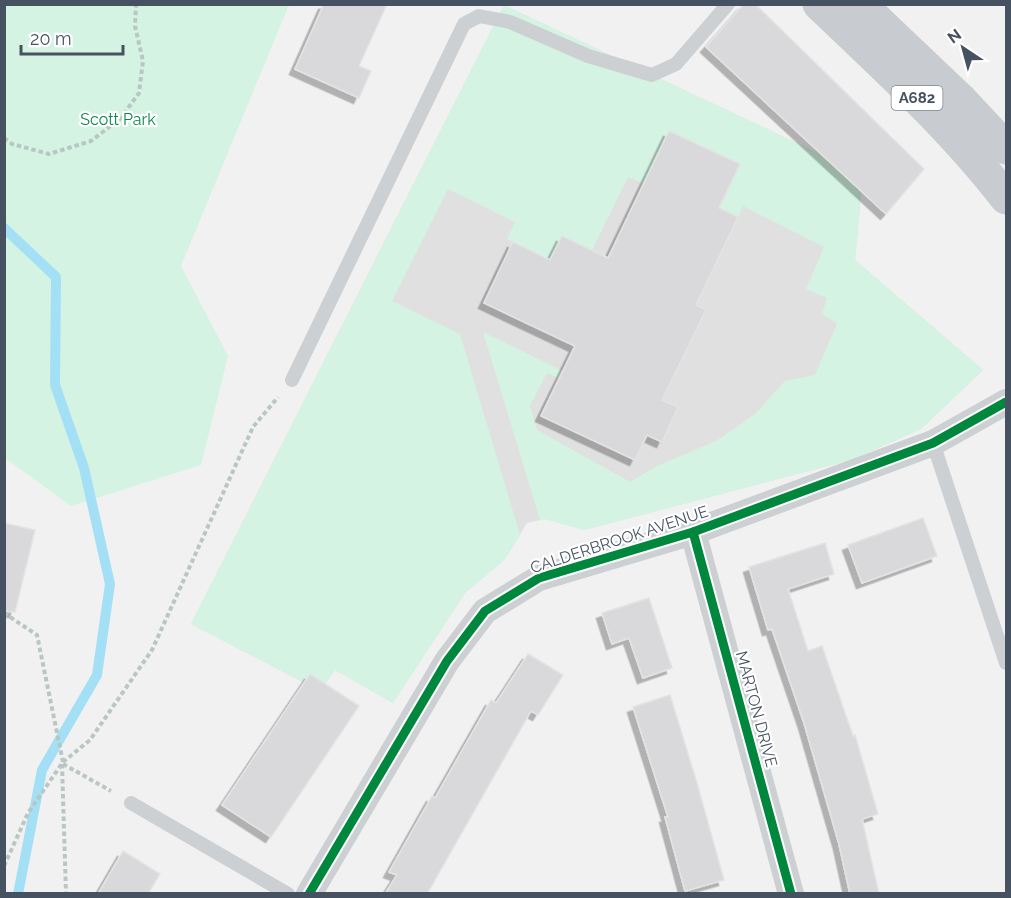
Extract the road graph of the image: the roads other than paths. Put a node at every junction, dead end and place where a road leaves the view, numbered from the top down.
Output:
1 (728, 4) edge
2 (819, 4) edge
3 (860, 4) edge
4 (1006, 148) edge
5 (1006, 198) edge
6 (292, 380) road end
7 (1006, 402) edge
8 (933, 443) junction
9 (693, 532) junction
10 (1006, 663) edge
11 (131, 803) road end
12 (288, 894) edge
13 (309, 894) edge
14 (791, 894) edge

1 - 6 lane
2 - 5 main road, A682
3 - 4 main road, A682
7 - 8 street, CALDERBROOK AVENUE
8 - 9 street, CALDERBROOK AVENUE
8 - 10 lane
9 - 13 street, CALDERBROOK AVENUE
9 - 14 street, MARTON DRIVE
11 - 12 lane

